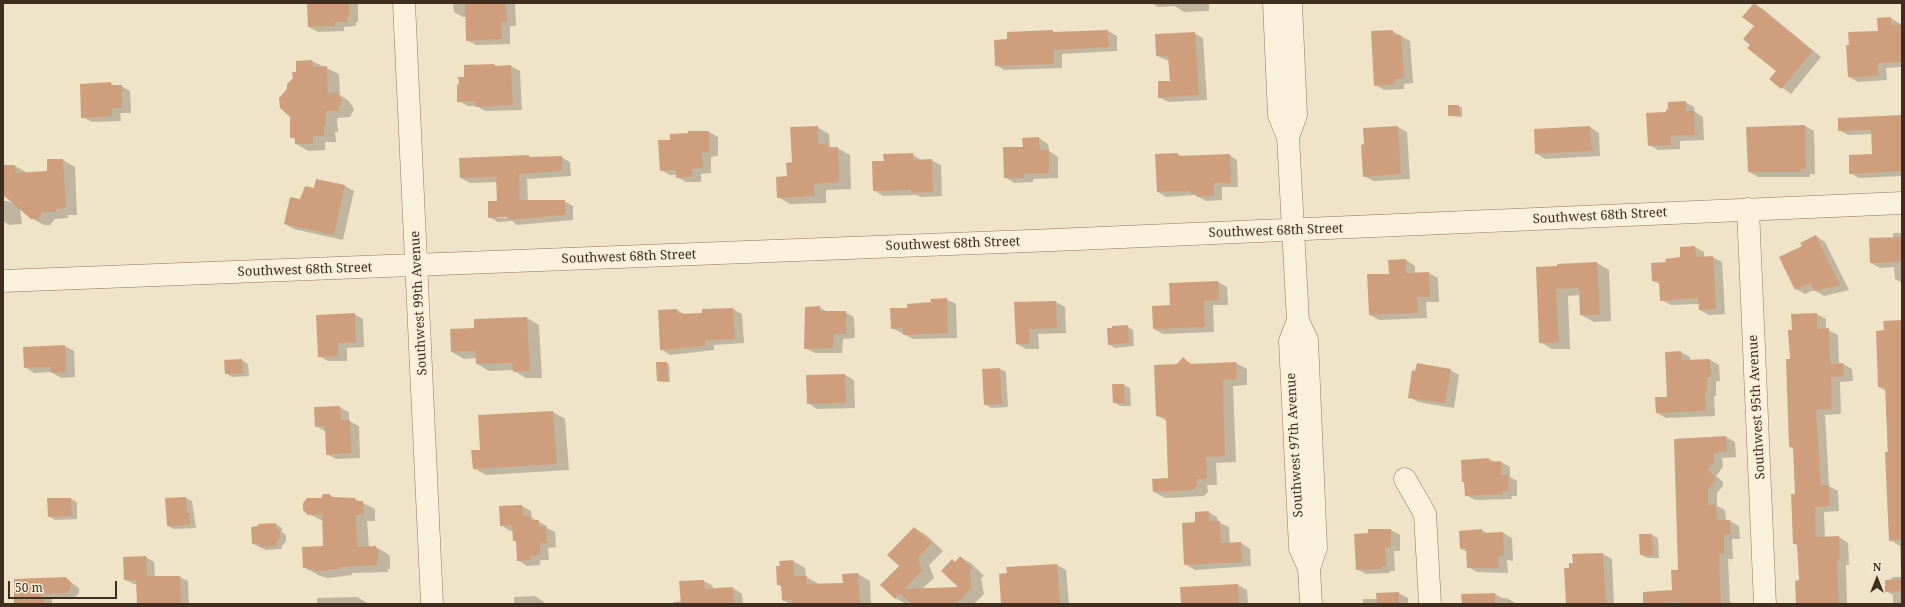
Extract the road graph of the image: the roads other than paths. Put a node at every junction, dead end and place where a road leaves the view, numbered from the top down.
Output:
1 (404, 3) edge
2 (1274, 3) edge
3 (1291, 3) edge
4 (1288, 137) junction
5 (1902, 203) edge
6 (1748, 209) junction
7 (1293, 230) junction
8 (417, 266) junction
9 (3, 281) edge
10 (1405, 479) dead end
11 (432, 604) edge
12 (1311, 604) edge
13 (1430, 604) edge
14 (1765, 604) edge

1 - 8 street, Southwest 99th Avenue
2 - 4 street, Southwest 97th Avenue
3 - 4 street, Southwest 97th Avenue
4 - 7 street, Southwest 97th Avenue
5 - 6 street, Southwest 68th Street
6 - 7 street, Southwest 68th Street
6 - 14 street, Southwest 95th Avenue
7 - 8 street, Southwest 68th Street
7 - 12 street, Southwest 97th Avenue
8 - 9 street, Southwest 68th Street
8 - 11 street, Southwest 99th Avenue
10 - 13 street

